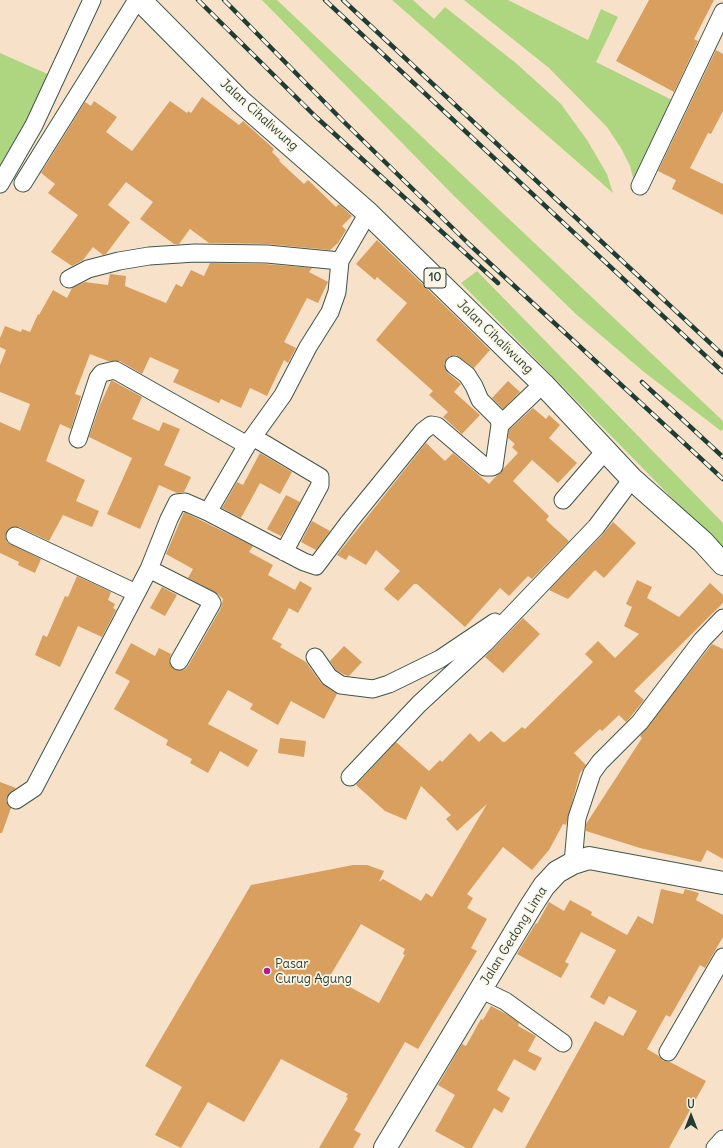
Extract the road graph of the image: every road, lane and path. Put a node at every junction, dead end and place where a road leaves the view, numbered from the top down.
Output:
1 (92, 0) edge
2 (139, 0) edge
3 (723, 12) edge
4 (23, 183) dead end
5 (0, 184) edge
6 (640, 186) dead end
7 (368, 213) junction
8 (340, 261) junction
9 (69, 279) dead end
10 (454, 365) dead end
11 (543, 384) junction
12 (500, 425) junction
13 (78, 439) dead end
14 (250, 441) junction
15 (605, 451) junction
16 (632, 479) junction
17 (563, 500) dead end
18 (208, 512) junction
19 (15, 536) dead end
20 (284, 552) junction
21 (723, 564) edge
22 (150, 569) junction
23 (136, 593) junction
24 (517, 610) junction
25 (723, 618) edge
26 (315, 657) dead end
27 (179, 661) dead end
28 (350, 777) dead end
29 (16, 800) dead end
30 (573, 862) junction
31 (723, 882) edge
32 (723, 956) edge
33 (480, 989) junction
34 (563, 1044) dead end
35 (668, 1052) dead end
36 (723, 1139) edge
37 (385, 1148) edge
38 (715, 1148) edge

1 - 5 street
2 - 4 street
2 - 7 main road, Jalan Cihaliwung / 10
3 - 6 street
7 - 8 street
7 - 11 main road, Jalan Cihaliwung / 10
8 - 9 street
8 - 14 street
10 - 12 street
11 - 12 street
11 - 15 main road, Jalan Cihaliwung / 10
12 - 20 street
13 - 14 street
14 - 18 street
14 - 20 street
15 - 16 main road, Jalan Cihaliwung / 10
15 - 17 street
16 - 21 main road, Jalan Cihaliwung / 10
16 - 24 street
18 - 20 street
18 - 22 street
19 - 23 street
22 - 23 street
22 - 27 street
23 - 29 street
24 - 26 street
24 - 28 street
25 - 30 street
30 - 31 main road, Jalan Gedong Lima
30 - 33 main road, Jalan Gedong Lima
32 - 35 street
33 - 34 street
33 - 37 main road, Jalan Gedong Lima
36 - 38 street

